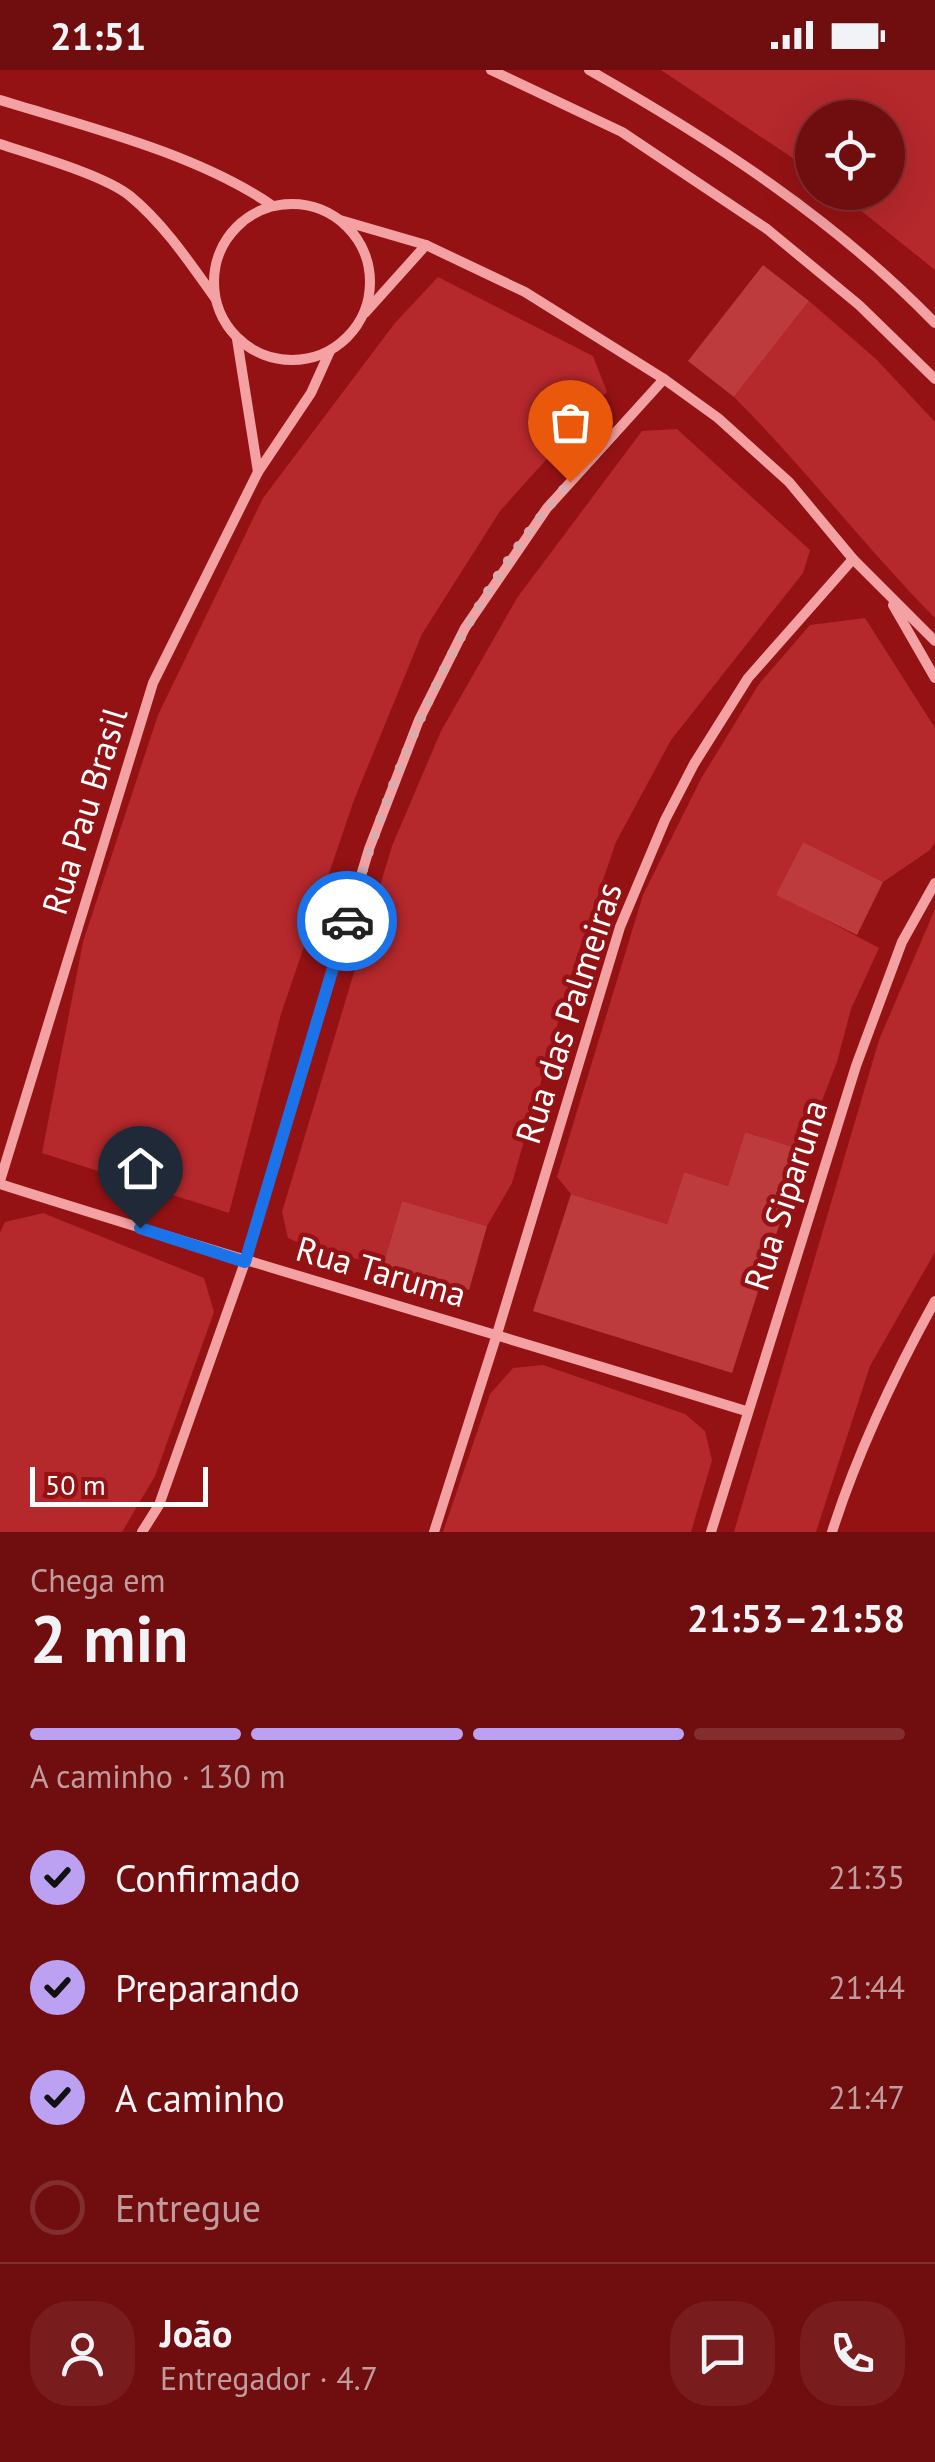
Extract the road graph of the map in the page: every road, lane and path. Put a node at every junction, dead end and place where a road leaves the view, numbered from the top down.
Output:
1 (490, 70) edge
2 (590, 70) edge
3 (0, 100) edge
4 (0, 144) edge
5 (273, 206) junction
6 (340, 220) junction
7 (426, 245) junction
8 (215, 298) junction
9 (364, 313) junction
10 (935, 323) edge
11 (237, 338) junction
12 (330, 352) junction
13 (664, 379) junction
14 (935, 379) edge
15 (258, 472) junction
16 (852, 559) junction
17 (887, 596) junction
18 (935, 641) edge
19 (935, 678) edge
20 (935, 883) edge
21 (0, 1183) edge
22 (245, 1262) junction
23 (935, 1301) edge
24 (497, 1334) junction
25 (746, 1412) junction
26 (142, 1532) edge
27 (434, 1532) edge
28 (712, 1532) edge
29 (832, 1532) edge

1 - 14 street
2 - 10 street
3 - 5 street
4 - 8 street
5 - 6 street
5 - 8 street
6 - 7 street
6 - 9 street
7 - 9 street
7 - 13 street
8 - 11 street
9 - 12 street
11 - 12 street
11 - 15 street
12 - 15 street, Rua Pau Brasil
13 - 16 street
13 - 22 street
15 - 21 street, Rua Pau Brasil
16 - 17 street
16 - 24 street, Rua das Palmeiras
17 - 18 street
17 - 19 street
20 - 25 street, Rua Siparuna
21 - 22 street, Rua Taruma
22 - 24 street, Rua Taruma
22 - 26 street
23 - 29 street
24 - 25 street, Rua Taruma
24 - 27 street, Rua das Palmeiras
25 - 28 street, Rua Siparuna

